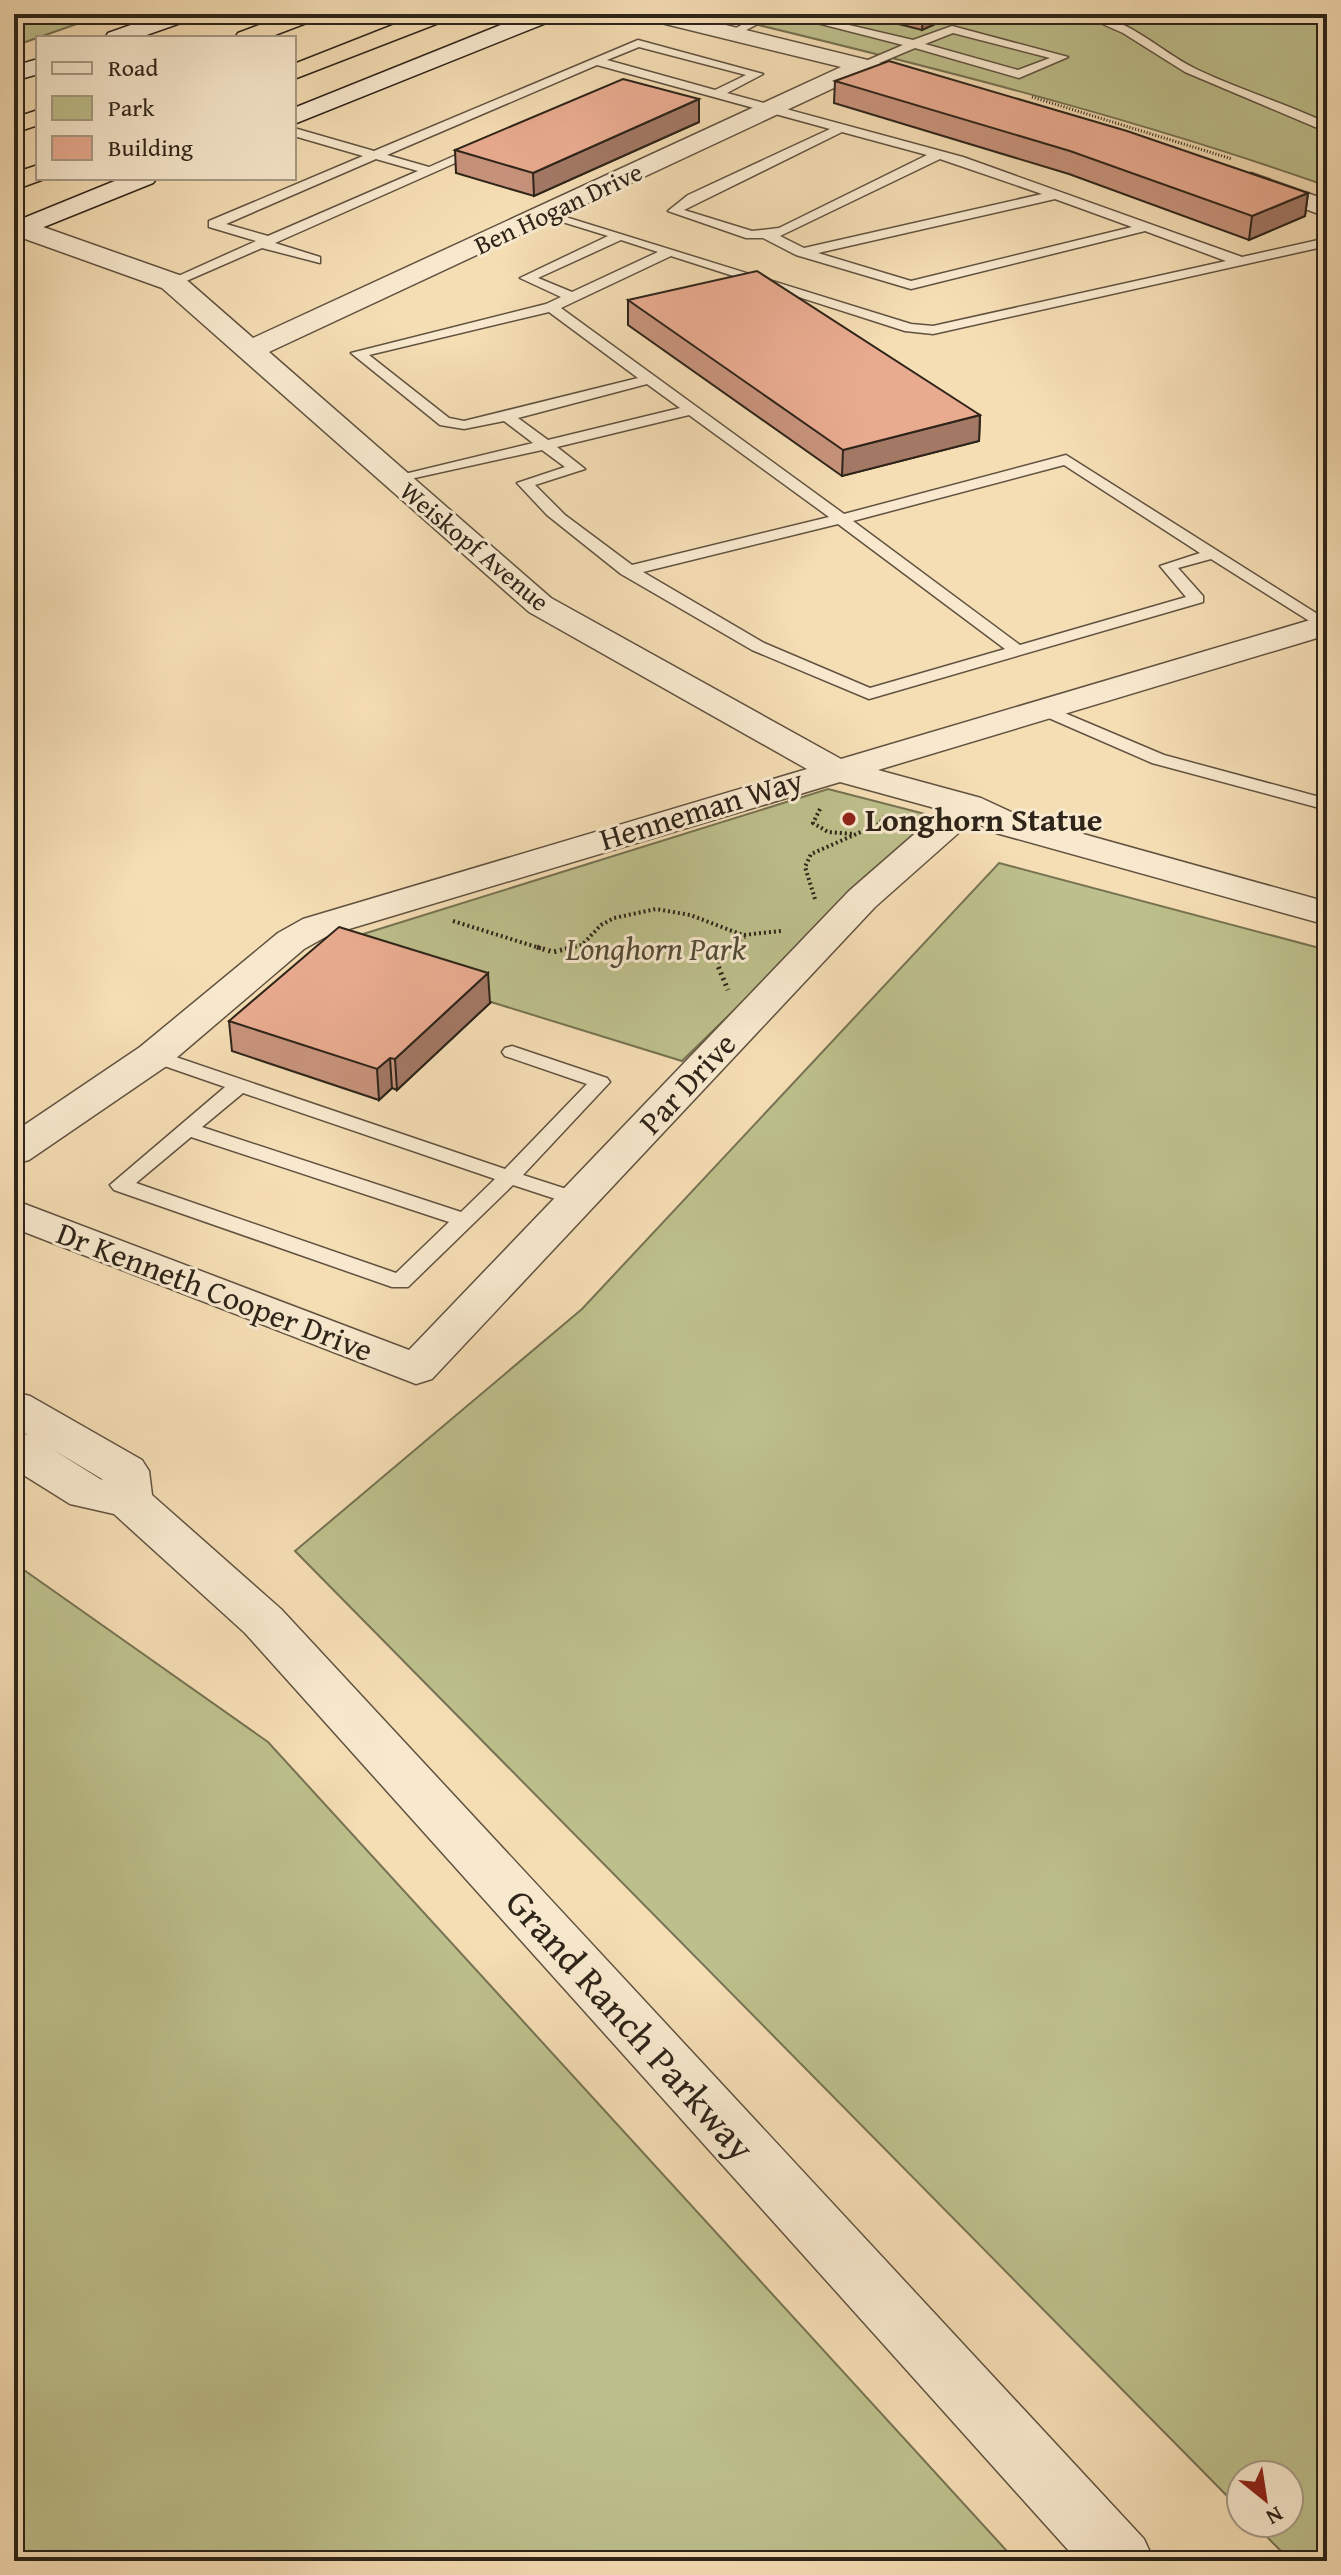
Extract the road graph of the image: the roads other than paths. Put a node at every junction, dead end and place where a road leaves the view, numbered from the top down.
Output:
1 (184, 14) edge
2 (309, 14) edge
3 (441, 14) edge
4 (548, 14) edge
5 (653, 14) edge
6 (770, 14) edge
7 (788, 14) edge
8 (1086, 14) edge
9 (733, 33) junction
10 (122, 36) edge
11 (251, 36) edge
12 (914, 44) junction
13 (596, 61) junction
14 (865, 65) junction
15 (36, 67) edge
16 (296, 71) edge
17 (14, 74) edge
18 (650, 75) junction
19 (621, 88) edge
20 (957, 90) edge
21 (718, 93) junction
22 (774, 107) junction
23 (296, 116) edge
24 (36, 118) edge
25 (14, 126) edge
26 (843, 127) junction
27 (1327, 128) edge
28 (296, 133) edge
29 (504, 139) edge
30 (939, 154) junction
31 (375, 155) junction
32 (431, 171) junction
33 (1224, 172) edge
34 (36, 174) edge
35 (139, 180) edge
36 (14, 182) edge
37 (1056, 195) junction
38 (1327, 209) edge
39 (548, 213) junction
40 (1147, 227) junction
41 (17, 229) edge
42 (766, 234) junction
43 (620, 236) junction
44 (1327, 242) edge
45 (267, 243) junction
46 (669, 252) junction
47 (801, 252) junction
48 (315, 260) dead end
49 (1241, 261) junction
50 (172, 282) junction
51 (572, 297) junction
52 (551, 307) junction
53 (250, 350) junction
54 (650, 379) junction
55 (692, 410) junction
56 (507, 416) junction
57 (544, 445) junction
58 (397, 480) junction
59 (841, 519) junction
60 (1213, 554) junction
61 (627, 571) junction
62 (1326, 625) edge
63 (1018, 651) junction
64 (1041, 708) junction
65 (833, 787) junction
66 (1327, 805) edge
67 (968, 806) junction
68 (1327, 892) edge
69 (1327, 914) edge
70 (512, 1052) dead end
71 (154, 1056) junction
72 (119, 1080) junction
73 (240, 1085) junction
74 (187, 1129) junction
75 (14, 1151) edge
76 (14, 1177) edge
77 (509, 1177) junction
78 (577, 1200) junction
79 (14, 1213) edge
80 (464, 1220) junction
81 (416, 1369) joint
82 (14, 1407) edge
83 (14, 1447) edge
84 (129, 1501) junction
85 (1121, 2561) edge

1 - 10 street
2 - 11 highway
3 - 16 highway
4 - 23 street
5 - 9 street
6 - 9 lane
7 - 12 lane
8 - 27 lane
9 - 14 street
12 - 12 lane
12 - 14 lane
13 - 18 lane
13 - 21 lane
13 - 31 lane
14 - 20 street
14 - 22 street, Ben Hogan Drive
15 - 17 street
18 - 19 lane
18 - 21 lane
21 - 22 lane
22 - 26 lane
22 - 39 street, Ben Hogan Drive
24 - 25 highway
26 - 30 lane
26 - 42 lane
28 - 31 lane
29 - 32 lane
30 - 37 lane
30 - 42 lane
31 - 32 lane
31 - 45 lane
32 - 45 lane
33 - 38 street
34 - 36 highway
35 - 41 street
37 - 40 lane
37 - 47 lane
39 - 43 lane
39 - 53 street, Ben Hogan Drive
40 - 47 lane
40 - 49 lane
41 - 50 street, Weiskopf Avenue
42 - 47 lane
43 - 46 lane
43 - 51 lane
44 - 49 lane
45 - 48 lane
45 - 50 lane
46 - 49 lane
46 - 51 lane
50 - 53 street, Weiskopf Avenue
51 - 52 lane
52 - 54 lane
52 - 56 lane
53 - 58 street, Weiskopf Avenue
54 - 55 lane
54 - 56 lane
55 - 57 lane
55 - 59 lane
56 - 57 lane
57 - 58 lane
57 - 61 lane
58 - 65 street, Weiskopf Avenue
59 - 60 lane
59 - 61 lane
59 - 63 lane
60 - 62 lane
60 - 63 lane
61 - 63 lane
62 - 64 street, Henneman Way
64 - 65 street, Henneman Way
64 - 66 lane
65 - 67 street, Weiskopf Avenue
65 - 71 street, Henneman Way
67 - 68 street
67 - 69 street
67 - 78 street, Par Drive
70 - 77 lane
71 - 72 street, Henneman Way
71 - 73 lane
72 - 75 street, Henneman Way
72 - 76 street, Henneman Way
73 - 74 lane
73 - 77 lane
74 - 80 lane
74 - 80 lane
77 - 78 lane
77 - 80 lane
78 - 81 street, Par Drive
79 - 81 street, Dr Kenneth Cooper Drive
82 - 84 street, Grand Ranch Parkway
83 - 84 street
84 - 85 street, Grand Ranch Parkway

